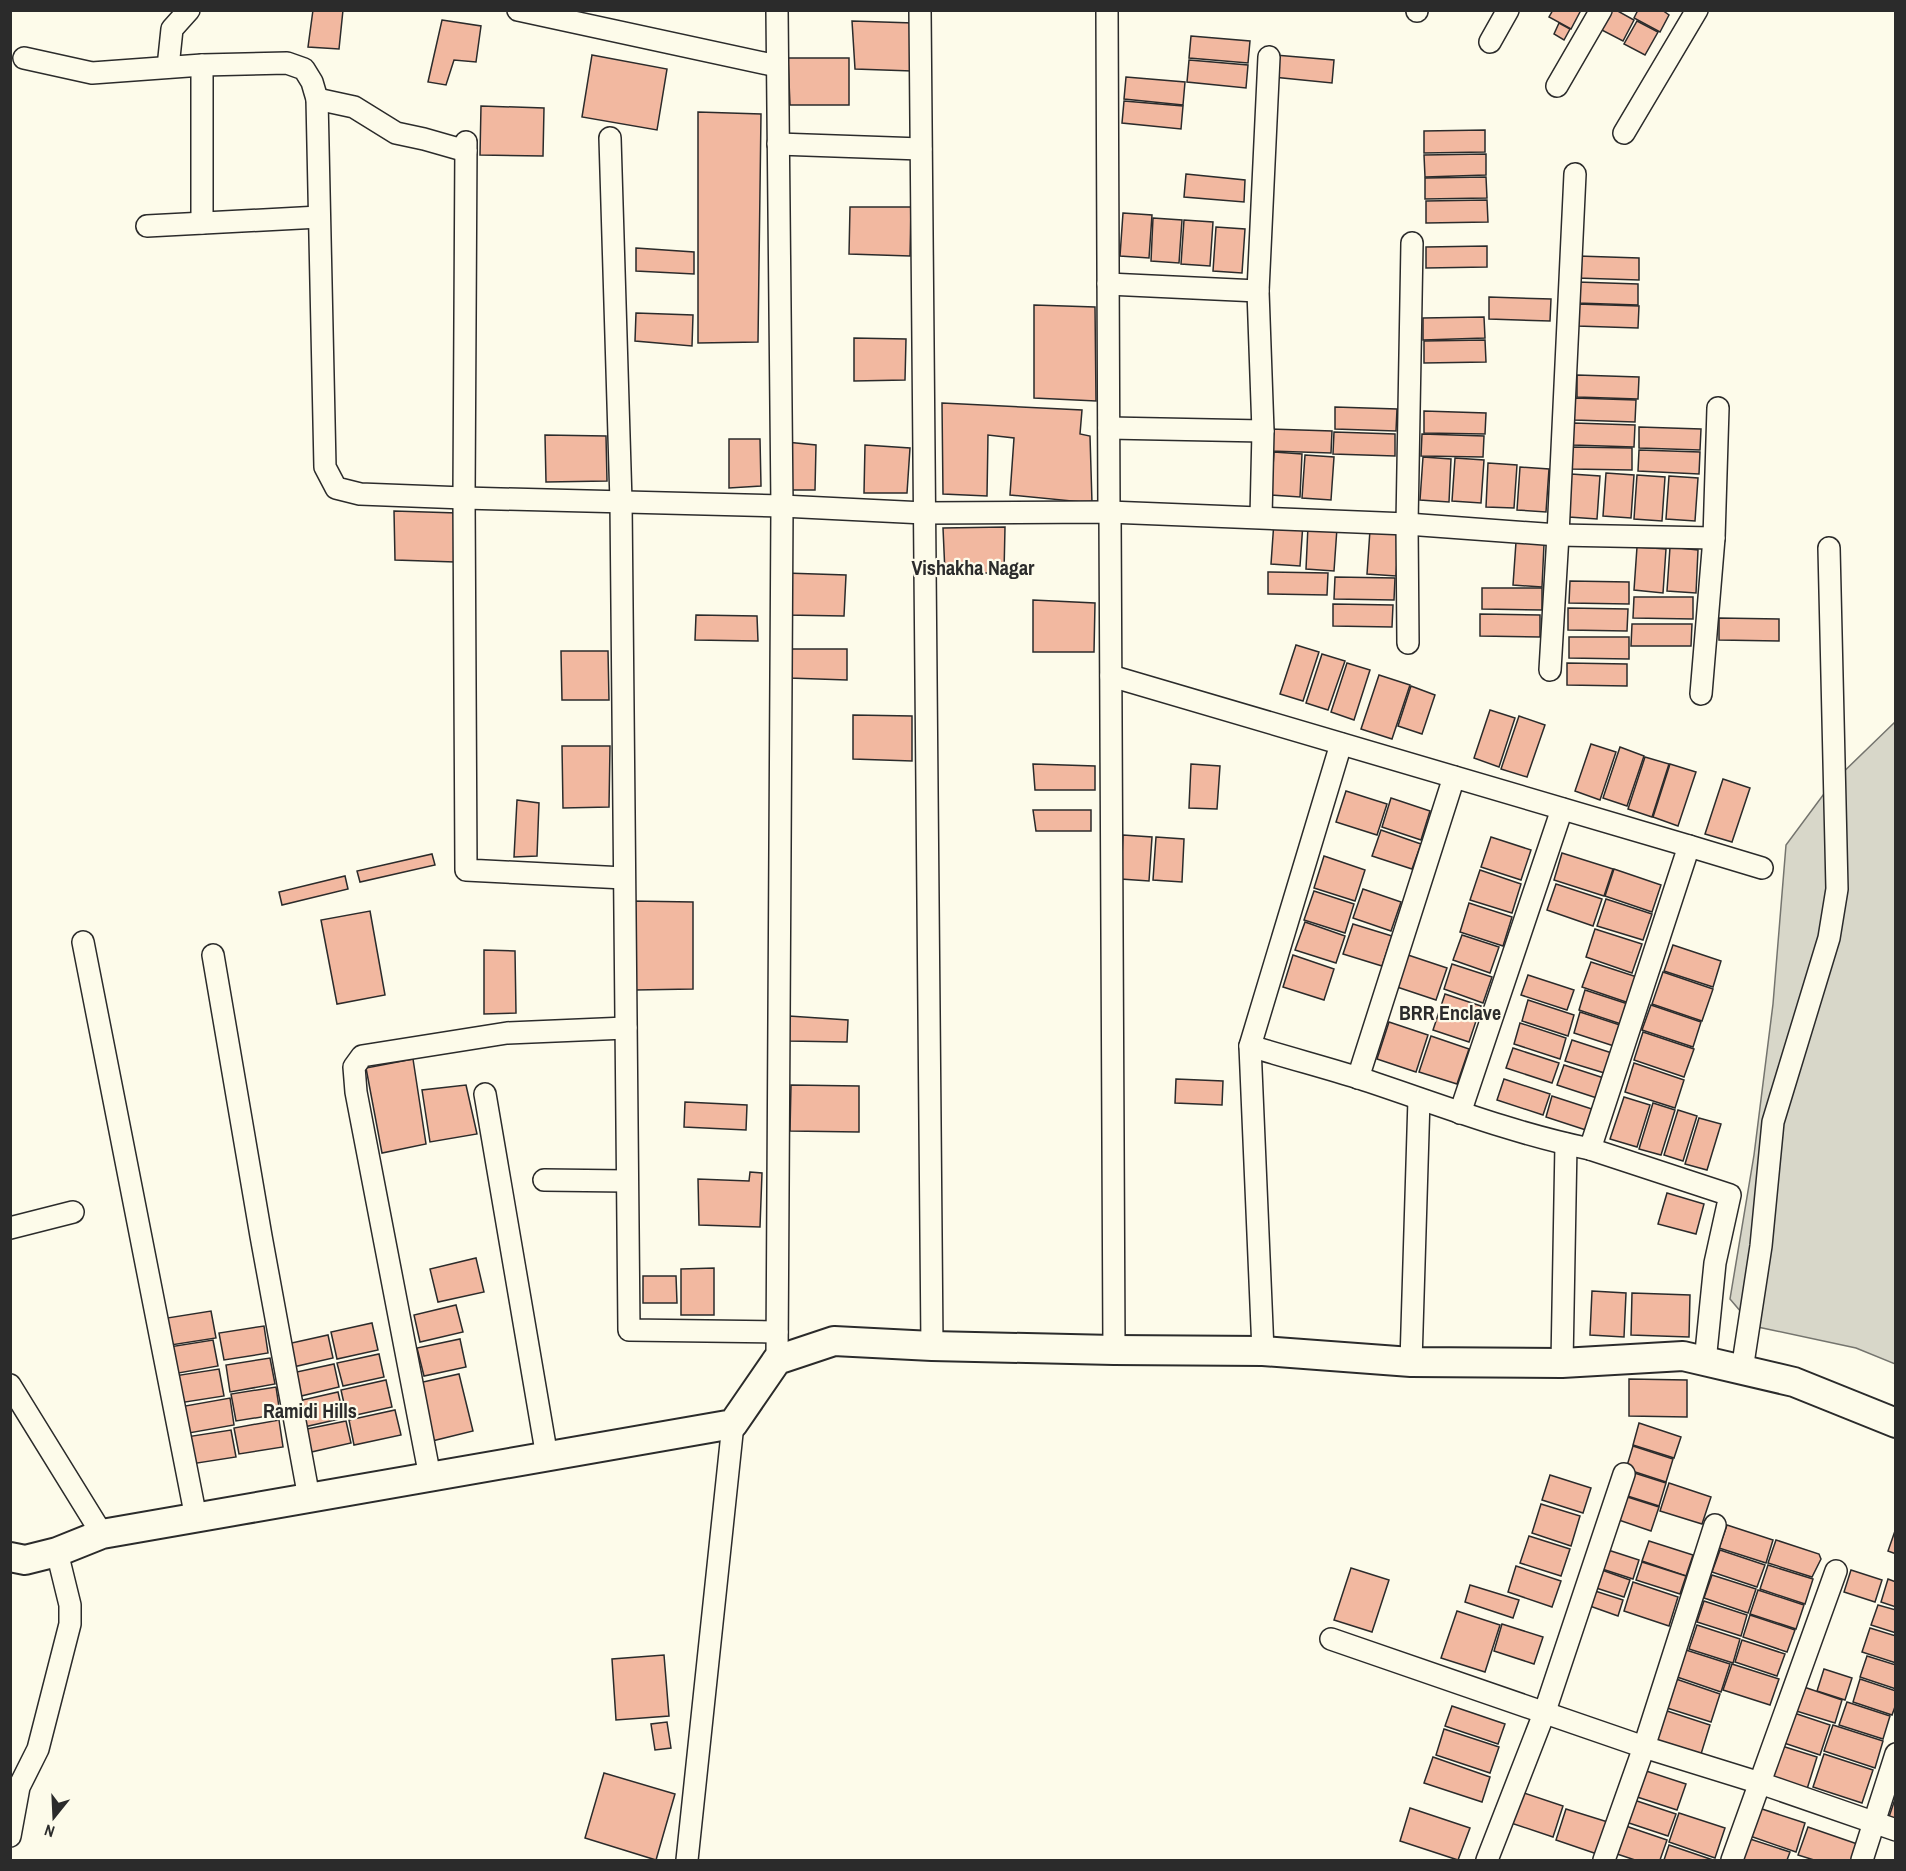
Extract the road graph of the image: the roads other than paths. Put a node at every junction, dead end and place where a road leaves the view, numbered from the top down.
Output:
1 (189, 10) edge
2 (518, 10) edge
3 (777, 10) edge
4 (920, 10) edge
5 (1107, 10) edge
6 (1508, 10) edge
7 (1600, 10) edge
8 (1697, 10) edge
9 (586, 18) edge
10 (1490, 42) dead end
11 (1269, 57) dead end
12 (24, 58) dead end
13 (202, 65) junction
14 (777, 66) junction
15 (168, 67) junction
16 (1557, 86) dead end
17 (316, 99) junction
18 (1624, 133) dead end
19 (610, 138) dead end
20 (778, 144) junction
21 (921, 149) junction
22 (1575, 174) dead end
23 (319, 217) junction
24 (202, 223) junction
25 (147, 226) dead end
26 (1412, 243) dead end
27 (1108, 284) junction
28 (1258, 291) junction
29 (1718, 408) dead end
30 (1109, 428) junction
31 (1263, 431) junction
32 (464, 498) junction
33 (621, 502) junction
34 (782, 506) junction
35 (924, 513) junction
36 (1110, 513) junction
37 (1261, 517) junction
38 (1407, 524) junction
39 (1558, 535) junction
40 (1714, 538) junction
41 (1829, 548) dead end
42 (1407, 643) dead end
43 (1550, 670) dead end
44 (1111, 676) junction
45 (1701, 694) dead end
46 (1341, 744) junction
47 (1454, 777) junction
48 (1562, 809) junction
49 (1689, 846) junction
50 (1762, 868) dead end
51 (624, 878) junction
52 (83, 942) dead end
53 (213, 955) dead end
54 (626, 1028) junction
55 (1250, 1046) junction
56 (1358, 1078) junction
57 (485, 1094) dead end
58 (1419, 1099) junction
59 (1460, 1113) junction
60 (1566, 1144) junction
61 (1590, 1149) junction
62 (544, 1180) dead end
63 (627, 1181) junction
64 (73, 1212) dead end
65 (10, 1228) edge
66 (777, 1332) junction
67 (932, 1346) junction
68 (1114, 1350) junction
69 (1263, 1351) junction
70 (777, 1360) junction
71 (1411, 1362) junction
72 (1705, 1362) junction
73 (1562, 1363) junction
74 (1742, 1370) junction
75 (10, 1385) edge
76 (1896, 1423) edge
77 (733, 1424) junction
78 (547, 1457) junction
79 (1624, 1474) dead end
80 (430, 1477) junction
81 (309, 1498) junction
82 (196, 1518) junction
83 (1715, 1525) dead end
84 (102, 1534) junction
85 (57, 1552) junction
86 (10, 1557) edge
87 (1836, 1571) dead end
88 (1331, 1639) dead end
89 (1545, 1711) junction
90 (1644, 1747) junction
91 (1896, 1754) edge
92 (1760, 1783) junction
93 (1874, 1823) junction
94 (1896, 1830) edge
95 (10, 1836) edge
96 (687, 1860) edge
97 (1486, 1860) edge
98 (1604, 1860) edge
99 (1732, 1860) edge
100 (1862, 1860) edge

1 - 15 street
2 - 9 street
3 - 14 street
4 - 21 street
5 - 27 street
6 - 10 street
7 - 16 street
8 - 18 street
9 - 14 street
11 - 28 street
12 - 15 street
13 - 15 street
13 - 17 street
13 - 24 street
14 - 20 street
17 - 23 street
17 - 32 street
19 - 33 street
20 - 21 street
20 - 34 street
21 - 35 street
22 - 39 street
23 - 24 street
23 - 32 street
24 - 25 street
26 - 38 street
27 - 28 street
27 - 30 street
28 - 31 street
29 - 40 street
30 - 31 street
30 - 36 street
31 - 37 street
32 - 33 street
32 - 51 street
33 - 34 street
33 - 51 street
34 - 35 street
34 - 66 street
35 - 36 street
35 - 67 street
36 - 37 street
36 - 44 street
37 - 38 street
38 - 39 street
38 - 42 street
39 - 40 street
39 - 43 street
40 - 45 street
41 - 74 street
44 - 46 street
44 - 68 street
46 - 47 street
46 - 55 street
47 - 48 street
47 - 56 street
48 - 49 street
48 - 59 street
49 - 50 street
49 - 61 street
51 - 54 street
52 - 82 street
53 - 81 street
54 - 63 street
54 - 80 street
55 - 56 street
55 - 69 street
56 - 58 street
57 - 78 street
58 - 59 street
58 - 71 street
59 - 60 street
60 - 61 street
60 - 73 street
61 - 72 street
62 - 63 street
63 - 66 street
64 - 65 street
66 - 70 street
67 - 68 street
67 - 70 street
68 - 69 street
69 - 71 street
70 - 77 street
71 - 73 street
72 - 73 street
72 - 74 street
74 - 76 street
75 - 84 street
77 - 78 street
77 - 96 street
78 - 80 street
79 - 89 street
80 - 81 street
81 - 82 street
82 - 84 street
83 - 90 street
84 - 85 street
85 - 86 street
85 - 95 street
87 - 92 street
88 - 89 street
89 - 90 street
89 - 97 street
90 - 92 street
90 - 98 street
91 - 93 street
92 - 93 street
92 - 99 street
93 - 94 street
93 - 100 street

